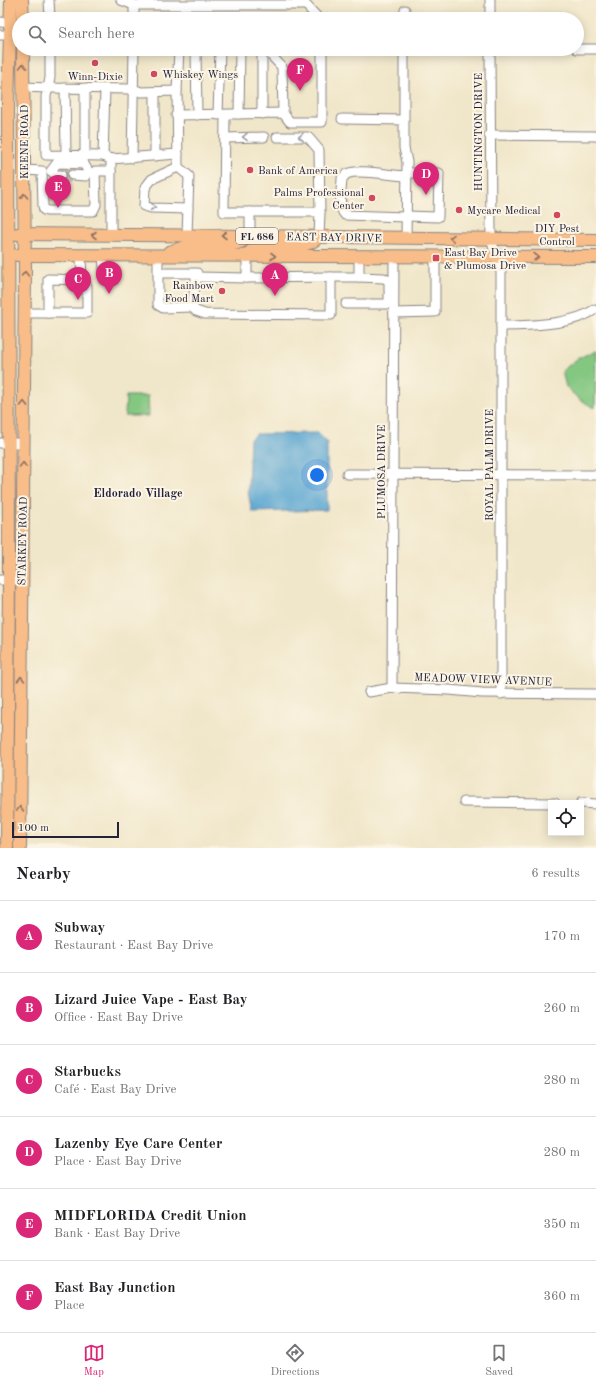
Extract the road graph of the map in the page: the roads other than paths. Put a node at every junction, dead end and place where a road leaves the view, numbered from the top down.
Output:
1 (11, 0) edge
2 (22, 0) edge
3 (50, 0) edge
4 (121, 0) edge
5 (490, 0) edge
6 (134, 5) junction
7 (17, 12) edge
8 (50, 12) edge
9 (134, 12) edge
10 (312, 12) edge
11 (490, 12) edge
12 (11, 28) edge
13 (584, 49) edge
14 (596, 49) edge
15 (23, 56) edge
16 (50, 56) edge
17 (134, 56) edge
18 (179, 56) edge
19 (196, 56) edge
20 (220, 56) edge
21 (240, 56) edge
22 (262, 56) edge
23 (272, 56) edge
24 (322, 56) edge
25 (404, 56) edge
26 (490, 56) edge
27 (5, 59) edge
28 (23, 87) junction
29 (48, 88) junction
30 (65, 88) junction
31 (85, 88) junction
32 (105, 89) junction
33 (133, 89) junction
34 (177, 91) junction
35 (155, 92) junction
36 (4, 103) edge
37 (283, 113) junction
38 (239, 114) junction
39 (262, 114) junction
40 (176, 115) junction
41 (197, 115) junction
42 (221, 115) junction
43 (342, 119) dead end
44 (404, 120) junction
45 (489, 135) junction
46 (596, 136) edge
47 (264, 137) dead end
48 (277, 137) dead end
49 (225, 138) junction
50 (178, 154) junction
51 (66, 155) junction
52 (84, 156) junction
53 (155, 156) junction
54 (107, 158) junction
55 (132, 158) junction
56 (178, 167) junction
57 (24, 170) junction
58 (111, 171) junction
59 (56, 173) junction
60 (90, 173) junction
61 (407, 174) junction
62 (72, 175) tunnel mouth
63 (161, 175) junction
64 (189, 176) junction
65 (188, 209) junction
66 (250, 212) junction
67 (320, 212) junction
68 (406, 217) junction
69 (4, 234) edge
70 (24, 235) junction
71 (111, 235) junction
72 (187, 235) junction
73 (250, 236) junction
74 (319, 237) junction
75 (406, 238) junction
76 (491, 239) junction
77 (596, 240) edge
78 (596, 251) edge
79 (4, 255) edge
80 (24, 255) junction
81 (81, 256) junction
82 (104, 256) junction
83 (158, 256) junction
84 (202, 256) junction
85 (247, 256) junction
86 (359, 256) junction
87 (394, 256) junction
88 (435, 256) junction
89 (497, 256) junction
90 (583, 257) junction
91 (596, 257) edge
92 (158, 273) junction
93 (196, 275) junction
94 (331, 277) junction
95 (359, 277) junction
96 (247, 278) junction
97 (82, 280) junction
98 (105, 280) dead end
99 (391, 294) junction
100 (346, 304) dead end
101 (192, 307) junction
102 (594, 310) dead end
103 (24, 313) junction
104 (48, 313) junction
105 (394, 313) junction
106 (501, 326) junction
107 (4, 354) edge
108 (4, 443) edge
109 (23, 443) junction
110 (347, 474) dead end
111 (393, 474) junction
112 (502, 474) junction
113 (596, 476) edge
114 (4, 580) edge
115 (22, 580) junction
116 (392, 688) junction
117 (369, 692) dead end
118 (501, 694) junction
119 (596, 694) edge
120 (464, 802) dead end
121 (548, 803) edge
122 (584, 803) edge
123 (596, 804) edge
124 (7, 848) edge
125 (20, 848) edge

1 - 12 main road, STARKEY ROAD
2 - 7 main road
3 - 8 street
4 - 6 street
5 - 11 street
6 - 9 street
6 - 10 street
12 - 27 main road, STARKEY ROAD
13 - 14 street
28 -> 15 main road, KEENE ROAD
16 - 29 street
17 - 33 street
18 - 34 street
19 - 41 street
20 - 42 street
21 - 38 street
22 - 39 street
23 - 37 street
24 - 37 street
25 - 44 street
26 - 45 street, HUNTINGTON DRIVE
27 - 36 main road, STARKEY ROAD
28 - 29 street
28 - 57 main road, KEENE ROAD
29 - 30 street
29 - 51 street
30 - 31 street
30 - 51 street
31 - 32 street
31 - 52 street
32 - 33 street
32 - 54 street
33 - 35 street
33 - 55 street
34 - 35 street
34 - 40 street
35 - 53 street
36 - 69 main road, STARKEY ROAD
37 - 39 street
38 - 39 street
38 - 42 street
40 - 41 street
40 - 50 street
41 - 42 street
42 - 49 street
43 - 44 street
44 - 61 street
45 - 46 street
45 - 76 street, HUNTINGTON DRIVE
47 -> 49 street
67 -> 48 street
49 - 66 street
50 - 53 street
50 - 56 street
51 - 52 street
52 - 54 street
53 - 55 street
54 - 55 street
54 - 58 street
56 - 63 street
56 - 64 street
57 - 59 street
70 -> 57 main road, KEENE ROAD
58 - 60 street
58 - 71 street
59 - 60 street
59 - 60 street
60 - 62 street
61 - 68 street
61 - 68 street
61 - 68 street
63 - 64 street
63 -> 65 street
64 - 65 street
65 - 72 street
66 - 67 street
66 - 73 street
67 - 74 street
68 - 75 street
69 - 70 main road, EAST BAY DRIVE / FL 686
69 - 79 main road, STARKEY ROAD
71 -> 70 main road, EAST BAY DRIVE / FL 686
70 - 80 main road, STARKEY ROAD
71 - 72 main road, EAST BAY DRIVE / FL 686
73 -> 72 main road, EAST BAY DRIVE / FL 686
73 - 74 main road, EAST BAY DRIVE / FL 686
73 - 83 main road
74 - 75 main road, EAST BAY DRIVE / FL 686
74 - 85 main road
76 -> 75 main road, EAST BAY DRIVE / FL 686
76 - 77 main road, EAST BAY DRIVE / FL 686
76 - 89 street, ROYAL PALM DRIVE
78 - 90 main road
79 - 80 main road, EAST BAY DRIVE / FL 686
79 - 107 main road, STARKEY ROAD
80 - 81 main road, EAST BAY DRIVE / FL 686
103 -> 80 main road, STARKEY ROAD
81 - 82 main road, EAST BAY DRIVE / FL 686
81 - 97 street
82 - 83 main road, EAST BAY DRIVE / FL 686
82 - 98 street
83 - 84 main road, EAST BAY DRIVE / FL 686
83 - 92 street
84 - 85 main road, EAST BAY DRIVE / FL 686
84 - 93 street
85 -> 86 main road, EAST BAY DRIVE / FL 686
85 - 96 street
86 - 87 main road, EAST BAY DRIVE / FL 686
86 - 95 street
87 - 88 main road, EAST BAY DRIVE / FL 686
87 - 99 street, PLUMOSA DRIVE
88 - 89 main road, EAST BAY DRIVE / FL 686
88 - 105 street
89 -> 90 main road, EAST BAY DRIVE / FL 686
89 - 106 street, ROYAL PALM DRIVE
90 - 91 main road, EAST BAY DRIVE / FL 686
92 - 93 street
92 - 101 street
93 - 96 street
93 - 101 street
94 - 95 street
94 - 96 street
94 - 101 street
95 - 99 street
97 - 104 street
97 - 104 street
99 - 100 street
99 - 105 street, PLUMOSA DRIVE
102 - 106 street
103 - 104 street
109 -> 103 main road, STARKEY ROAD
105 - 111 street, PLUMOSA DRIVE
106 - 112 street, ROYAL PALM DRIVE
107 - 108 main road, STARKEY ROAD
108 - 109 street
108 - 114 main road, STARKEY ROAD
115 -> 109 main road, STARKEY ROAD
110 - 111 street
111 - 112 street
111 - 116 street, PLUMOSA DRIVE
112 - 113 street
112 - 118 street, ROYAL PALM DRIVE
114 - 115 street
114 - 124 main road, STARKEY ROAD
125 -> 115 main road, STARKEY ROAD
116 - 117 street, MEADOW VIEW AVENUE
116 - 118 street, MEADOW VIEW AVENUE
118 - 119 street, MEADOW VIEW AVENUE
120 - 121 street
122 - 123 street

